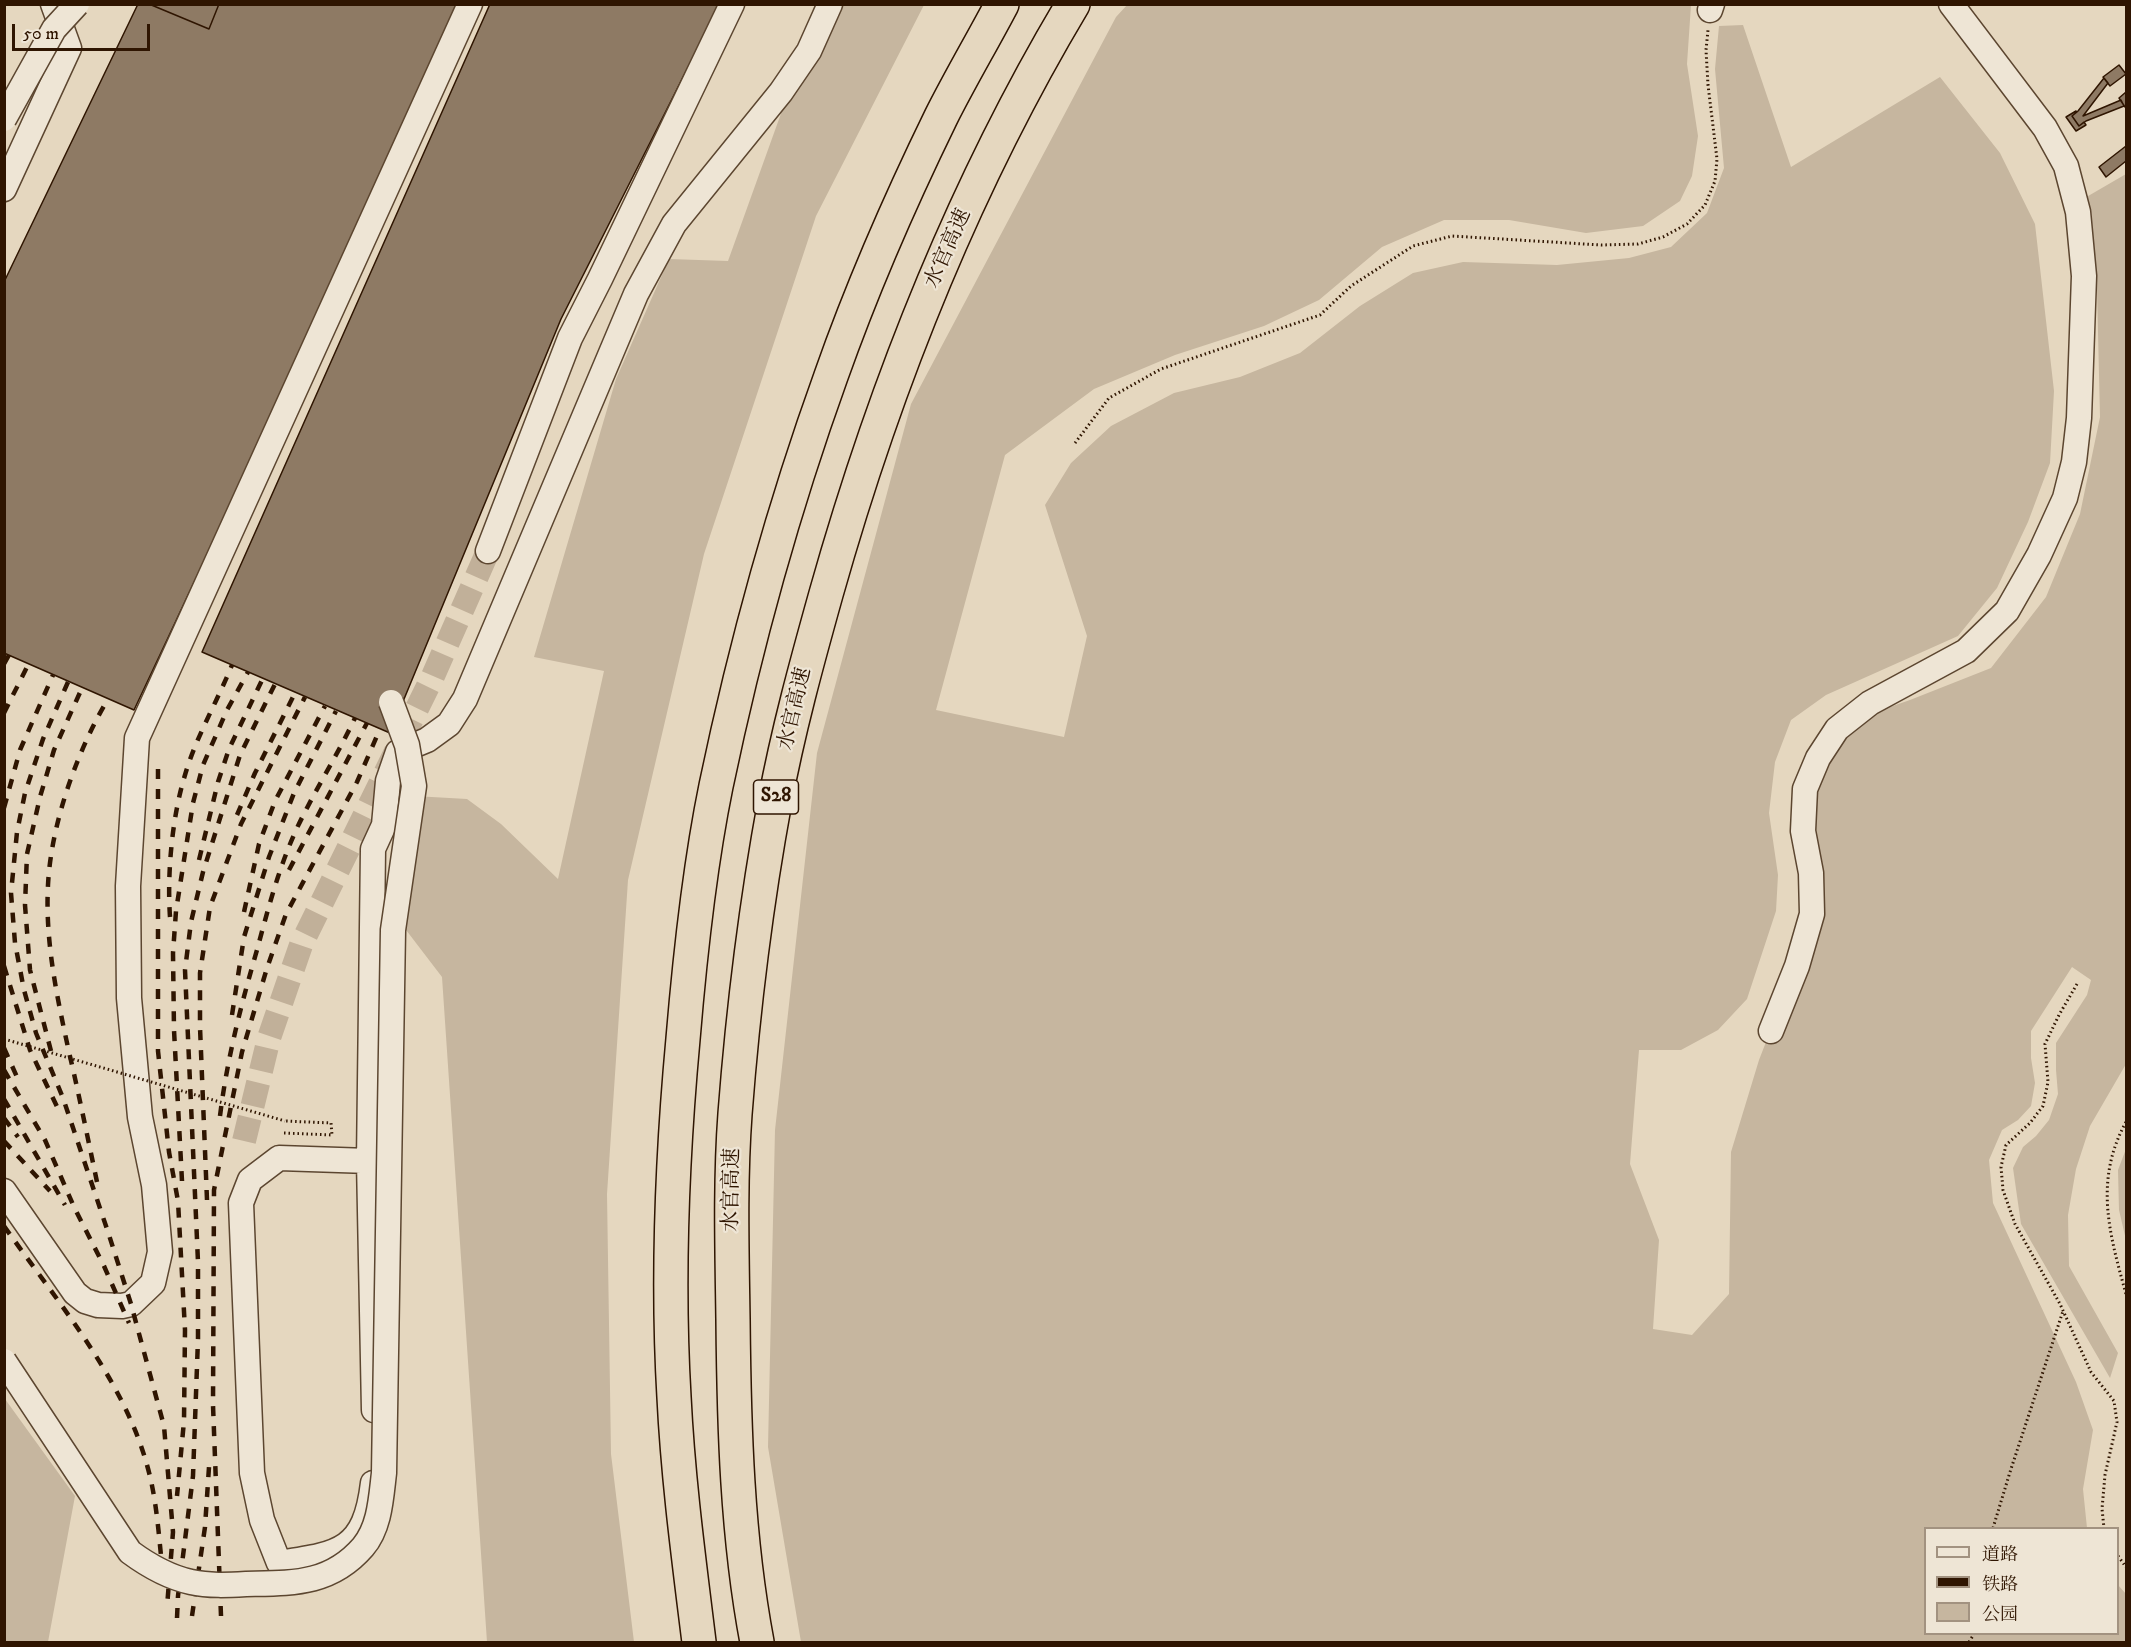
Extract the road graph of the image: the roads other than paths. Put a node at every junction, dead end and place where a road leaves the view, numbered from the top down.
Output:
1 (53, 4) edge
2 (77, 4) edge
3 (470, 4) edge
4 (732, 4) edge
5 (830, 4) edge
6 (1002, 4) edge
7 (1073, 4) edge
8 (1951, 4) edge
9 (4, 119) edge
10 (4, 189) edge
11 (488, 551) tunnel mouth
12 (391, 702) dead end
13 (1771, 1031) dead end
14 (369, 1161) junction
15 (4, 1191) edge
16 (4, 1361) edge
17 (699, 1642) edge
18 (757, 1642) edge

1 - 10 lane
2 - 9 lane, bridge
3 - 15 lane
4 - 11 lane
5 - 14 lane
6 - 17 highway
7 - 18 highway, 水官高速 / S28
8 - 13 lane
12 - 16 lane, bridge
14 - 14 lane

